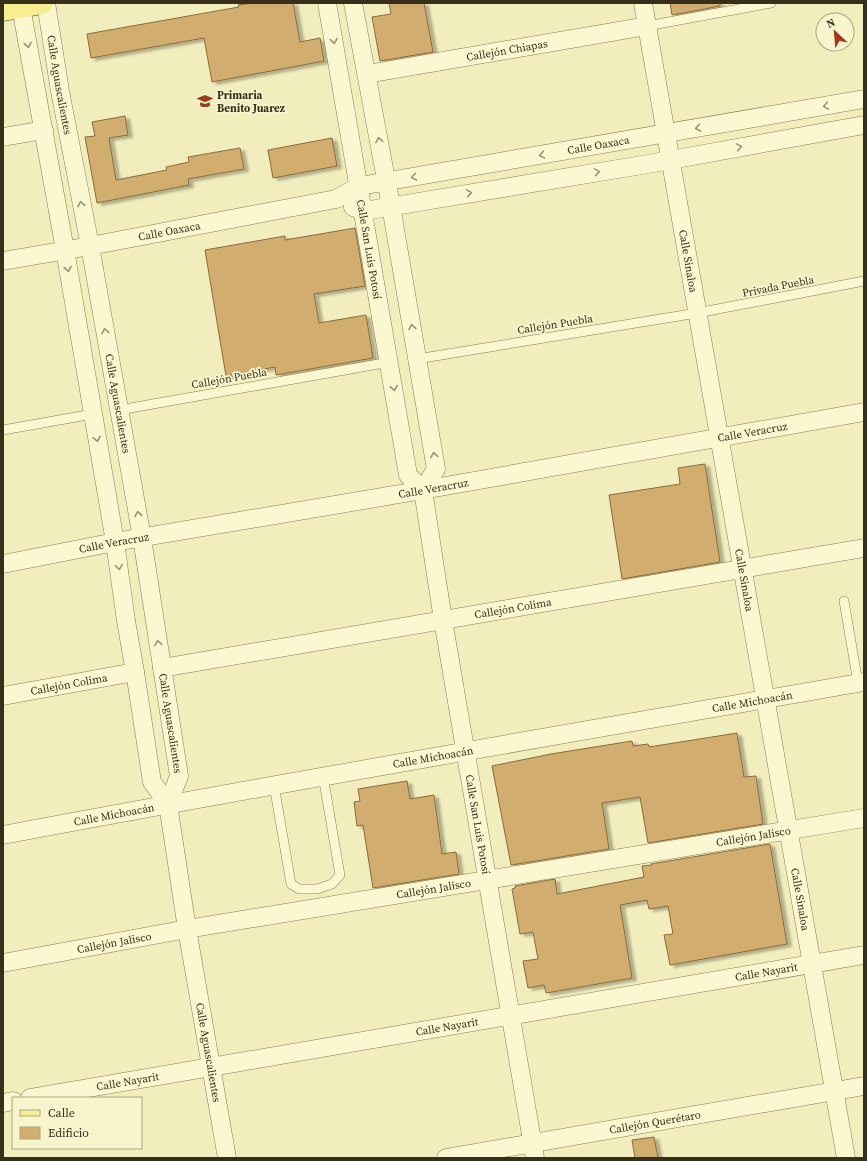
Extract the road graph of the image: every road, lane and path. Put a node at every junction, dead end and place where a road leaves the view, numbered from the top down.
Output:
1 (42, 3) edge
2 (46, 3) edge
3 (327, 3) edge
4 (353, 3) edge
5 (643, 3) edge
6 (771, 3) edge
7 (12, 8) edge
8 (647, 26) junction
9 (367, 74) junction
10 (864, 99) edge
11 (864, 125) edge
12 (44, 130) junction
13 (665, 134) junction
14 (3, 137) edge
15 (670, 159) junction
16 (386, 182) junction
17 (360, 186) junction
18 (336, 199) junction
19 (391, 206) junction
20 (364, 211) junction
21 (90, 246) junction
22 (65, 250) junction
23 (3, 261) edge
24 (864, 281) edge
25 (697, 313) junction
26 (417, 359) junction
27 (390, 362) junction
28 (119, 410) junction
29 (864, 412) edge
30 (93, 414) junction
31 (3, 430) edge
32 (719, 438) junction
33 (423, 490) junction
34 (142, 538) junction
35 (115, 542) junction
36 (864, 548) edge
37 (3, 564) edge
38 (742, 569) junction
39 (844, 601) dead end
40 (443, 620) junction
41 (162, 668) junction
42 (135, 672) junction
43 (861, 682) edge
44 (3, 696) edge
45 (765, 699) junction
46 (465, 750) junction
47 (323, 776) junction
48 (274, 785) junction
49 (168, 804) junction
50 (864, 818) edge
51 (788, 831) junction
52 (3, 835) edge
53 (488, 880) junction
54 (187, 930) junction
55 (864, 955) edge
56 (3, 962) edge
57 (811, 964) junction
58 (511, 1016) junction
59 (211, 1067) junction
60 (864, 1086) edge
61 (834, 1092) junction
62 (36, 1097) edge
63 (534, 1151) edge
64 (227, 1158) edge
65 (446, 1158) edge
66 (846, 1158) edge

1 - 7 main road
21 -> 2 street, Calle Aguascalientes
3 -> 17 street, Calle San Luis Potosí
4 - 9 street
5 - 8 street, Calle Sinaloa
6 - 8 lane
7 -> 12 street, Calle Aguascalientes
8 - 9 street, Callejón Chiapas
8 - 13 street, Calle Sinaloa
16 -> 9 street
10 -> 13 street, Calle Oaxaca
15 -> 11 street
12 - 14 street
12 - 22 street, Calle Aguascalientes
13 - 15 street, Calle Sinaloa
13 -> 16 street, Calle Oaxaca
19 -> 15 street
15 - 25 street, Calle Sinaloa
16 - 17 street, Calle Oaxaca
16 - 19 street
17 - 18 street, Calle Oaxaca
17 - 20 street, Calle San Luis Potosí
18 - 20 street
18 - 21 street, Calle Oaxaca
19 - 20 street
26 -> 19 street
20 - 27 street, Calle San Luis Potosí
21 - 22 street, Calle Oaxaca
28 -> 21 street, Calle Aguascalientes
22 - 23 street, Calle Oaxaca
22 -> 30 street, Calle Aguascalientes
24 - 25 lane, Privada Puebla
25 - 26 lane, Callejón Puebla
25 - 32 street, Calle Sinaloa
33 -> 26 street
27 - 28 lane, Callejón Puebla
27 -> 33 street, Calle San Luis Potosí
34 -> 28 street, Calle Aguascalientes
29 - 32 street, Calle Veracruz
30 - 31 lane
30 -> 35 street, Calle Aguascalientes
32 - 33 street, Calle Veracruz
32 - 38 street, Calle Sinaloa
33 - 34 street, Calle Veracruz
33 - 40 street, Calle San Luis Potosí
34 - 35 street, Calle Veracruz
41 -> 34 street, Calle Aguascalientes
35 - 37 street, Calle Veracruz
35 -> 42 street, Calle Aguascalientes
36 - 38 street, Callejón Colima
38 - 40 street, Callejón Colima
38 - 45 street, Calle Sinaloa
39 - 43 lane
40 - 41 street, Callejón Colima
40 - 46 street, Calle San Luis Potosí
41 - 49 street, Calle Aguascalientes
42 - 44 street, Callejón Colima
42 - 49 street, Calle Aguascalientes
43 - 45 street, Calle Michoacán
45 - 46 street, Calle Michoacán
45 - 51 street, Calle Sinaloa
46 - 47 street, Calle Michoacán
46 - 53 street, Calle San Luis Potosí
47 - 48 street, Calle Michoacán
47 - 48 lane
48 - 49 street, Calle Michoacán
49 - 52 street, Calle Michoacán
49 - 54 street, Calle Aguascalientes
50 - 51 street, Callejón Jalisco
51 - 53 street, Callejón Jalisco
51 - 57 street, Calle Sinaloa
53 - 54 street, Callejón Jalisco
53 - 58 street, Calle San Luis Potosí
54 - 56 street, Callejón Jalisco
54 - 59 street, Calle Aguascalientes
55 - 57 street, Calle Nayarit
57 - 58 street, Calle Nayarit
57 - 61 street, Calle Sinaloa
58 - 59 street, Calle Nayarit
58 - 63 street, Calle San Luis Potosí
59 - 62 street, Calle Nayarit
59 - 64 street, Calle Aguascalientes
60 - 61 street, Callejón Querétaro
61 - 63 street, Callejón Querétaro
61 - 66 street, Calle Sinaloa
63 - 65 street, Callejón Querétaro

